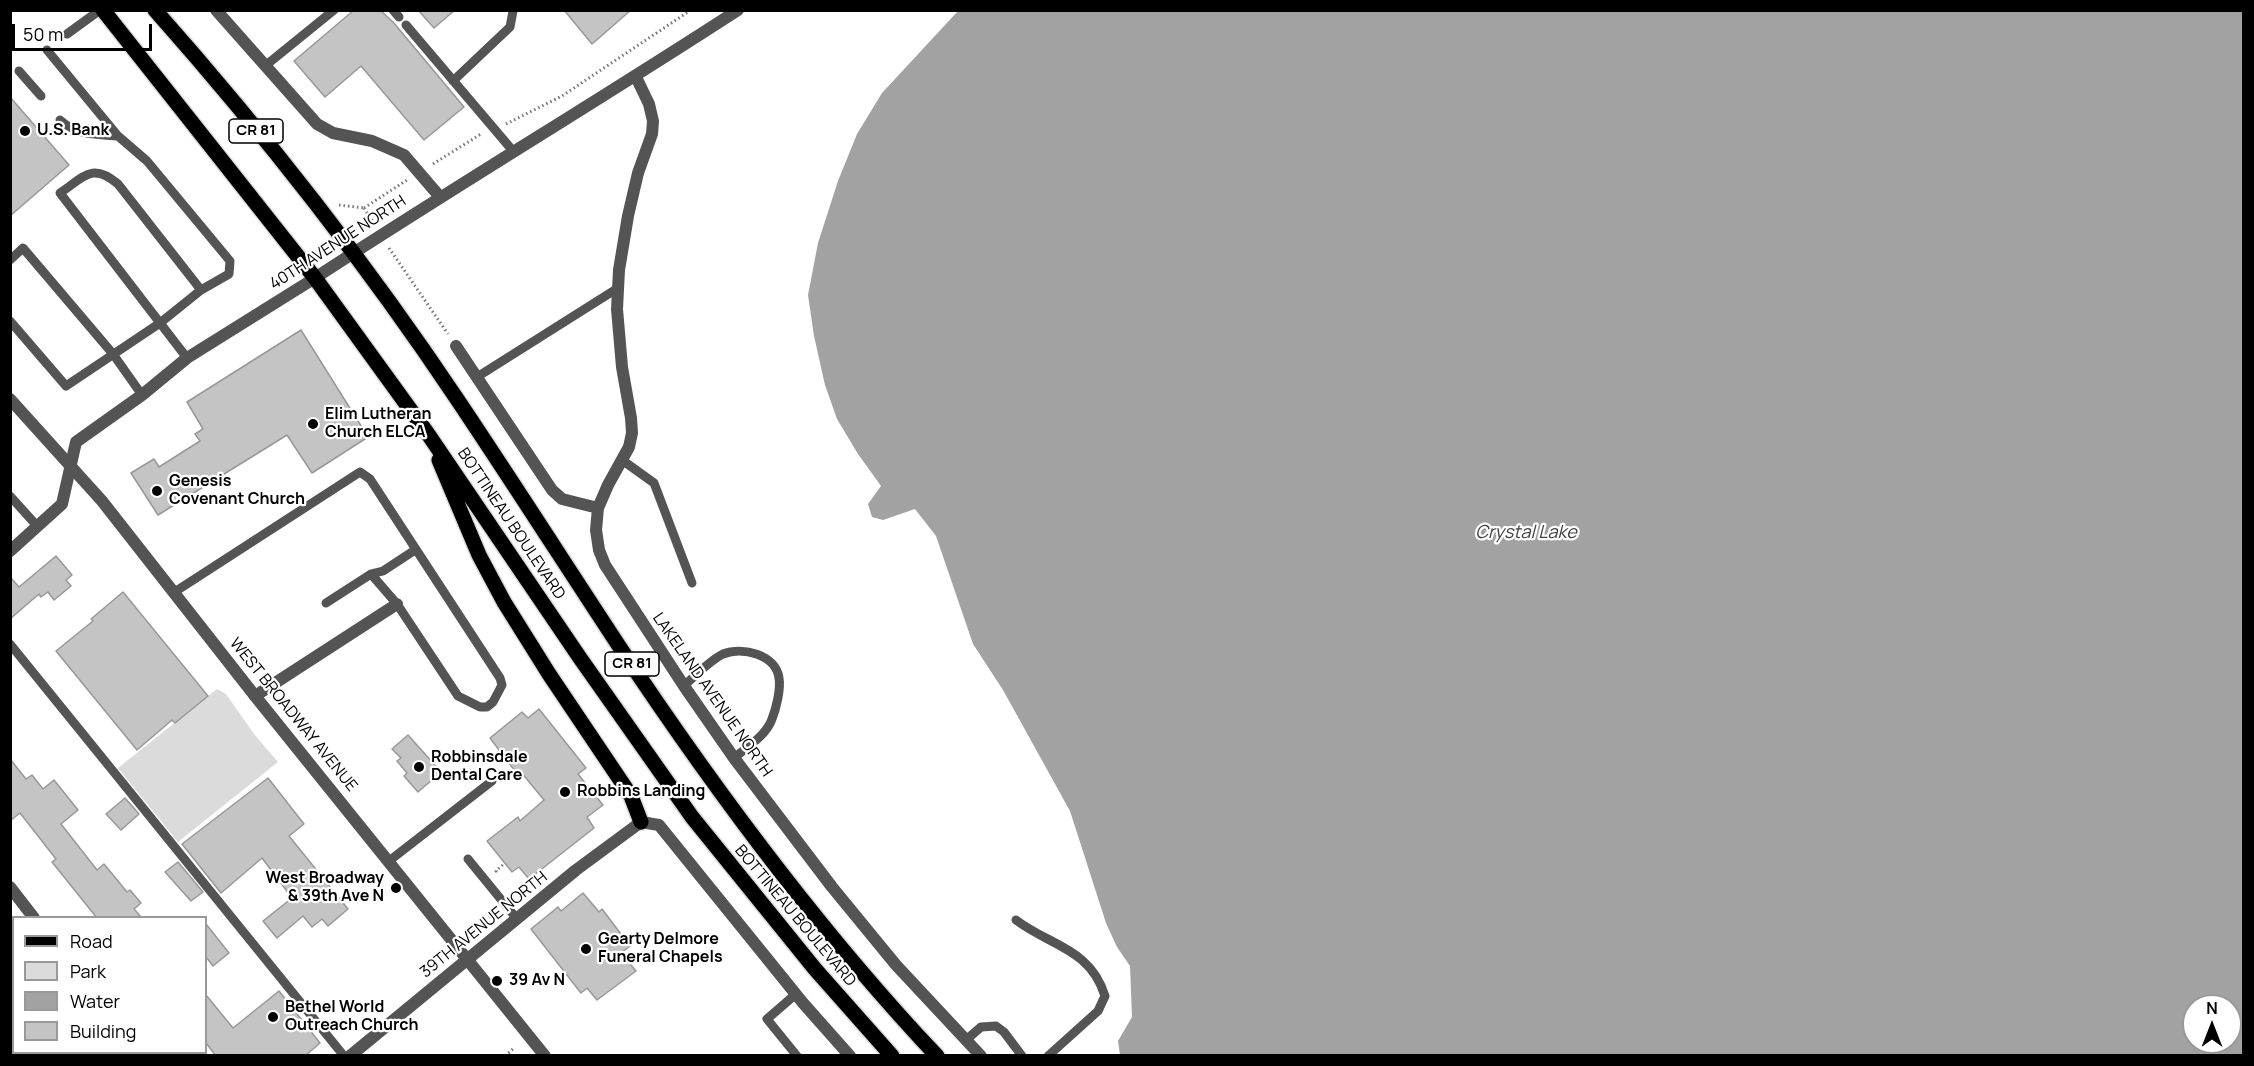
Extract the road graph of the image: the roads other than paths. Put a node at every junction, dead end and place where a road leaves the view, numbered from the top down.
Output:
1 (101, 10) edge
2 (155, 10) edge
3 (216, 10) edge
4 (334, 10) edge
5 (738, 10) edge
6 (513, 11) edge
7 (399, 18) edge
8 (67, 34) dead end
9 (47, 50) dead end
10 (266, 66) junction
11 (19, 71) dead end
12 (636, 77) junction
13 (453, 81) junction
14 (41, 96) dead end
15 (60, 120) dead end
16 (118, 136) junction
17 (513, 151) junction
18 (440, 197) junction
19 (354, 252) junction
20 (10, 260) edge
21 (315, 278) junction
22 (618, 288) junction
23 (201, 290) junction
24 (10, 321) edge
25 (160, 323) junction
26 (456, 346) road end
27 (113, 354) junction
28 (187, 358) junction
29 (477, 376) junction
30 (142, 395) junction
31 (12, 405) edge
32 (429, 434) junction
33 (622, 460) junction
34 (71, 465) junction
35 (10, 496) edge
36 (598, 508) junction
37 (38, 527) junction
38 (415, 550) junction
39 (10, 551) edge
40 (371, 574) junction
41 (692, 583) dead end
42 (173, 593) junction
43 (326, 603) dead end
44 (397, 604) junction
45 (10, 644) edge
46 (684, 686) junction
47 (255, 696) junction
48 (734, 758) junction
49 (492, 781) dead end
50 (641, 822) junction
51 (468, 858) dead end
52 (389, 861) junction
53 (10, 887) edge
54 (32, 916) edge
55 (517, 919) junction
56 (1016, 920) dead end
57 (469, 959) junction
58 (796, 994) junction
59 (966, 1040) junction
60 (344, 1056) edge
61 (350, 1056) edge
62 (545, 1056) edge
63 (797, 1056) edge
64 (850, 1056) edge
65 (892, 1056) edge
66 (938, 1056) edge
67 (981, 1056) edge
68 (1022, 1056) edge
69 (1048, 1056) edge

1 - 8 lane
1 - 21 main road, BOTTINEAU BOULEVARD / CR 81
2 - 19 main road, BOTTINEAU BOULEVARD / CR 81
3 - 10 street
4 - 10 lane
5 - 12 street, 40TH AVENUE NORTH
6 - 13 lane
7 - 13 lane
9 - 16 lane
10 - 18 street
11 - 14 lane
12 - 17 street, 40TH AVENUE NORTH
12 - 22 street
13 - 17 lane
15 - 16 lane
16 - 23 lane
17 - 18 street, 40TH AVENUE NORTH
18 - 19 street, 40TH AVENUE NORTH
19 - 21 street, 40TH AVENUE NORTH
19 - 66 main road, BOTTINEAU BOULEVARD / CR 81
20 - 27 lane
21 - 28 street, 40TH AVENUE NORTH
21 - 32 main road, BOTTINEAU BOULEVARD / CR 81
22 - 29 lane
22 - 33 street
23 - 25 lane
23 - 25 lane
24 - 27 lane
25 - 27 lane
25 - 28 lane
26 - 29 street
27 - 30 lane
28 - 30 street, 40TH AVENUE NORTH
29 - 36 street
30 - 34 street, 40TH AVENUE NORTH
31 - 34 street, WEST BROADWAY AVENUE
32 - 50 main road
32 - 65 main road, BOTTINEAU BOULEVARD / CR 81
33 - 36 street
33 - 41 lane
34 - 37 street, 40TH AVENUE NORTH
34 - 42 street, WEST BROADWAY AVENUE
35 - 37 lane
36 - 46 street, LAKELAND AVENUE NORTH
37 - 39 street, 40TH AVENUE NORTH
38 - 40 lane
38 - 42 lane
38 - 44 lane
40 - 43 lane
40 - 44 lane
42 - 47 street, WEST BROADWAY AVENUE
44 - 47 street
45 - 60 lane
46 - 48 street, LAKELAND AVENUE NORTH
46 - 48 lane
47 - 52 street, WEST BROADWAY AVENUE
48 - 59 street, LAKELAND AVENUE NORTH
49 - 52 lane
50 - 55 street, 39TH AVENUE NORTH
50 - 58 street
51 - 55 lane
52 - 57 street, WEST BROADWAY AVENUE
53 - 54 street
55 - 57 street, 39TH AVENUE NORTH
56 - 69 lane
57 - 61 street, 39TH AVENUE NORTH
57 - 62 street, WEST BROADWAY AVENUE
58 - 63 lane
58 - 64 street
59 - 67 street, LAKELAND AVENUE NORTH
59 - 68 lane

